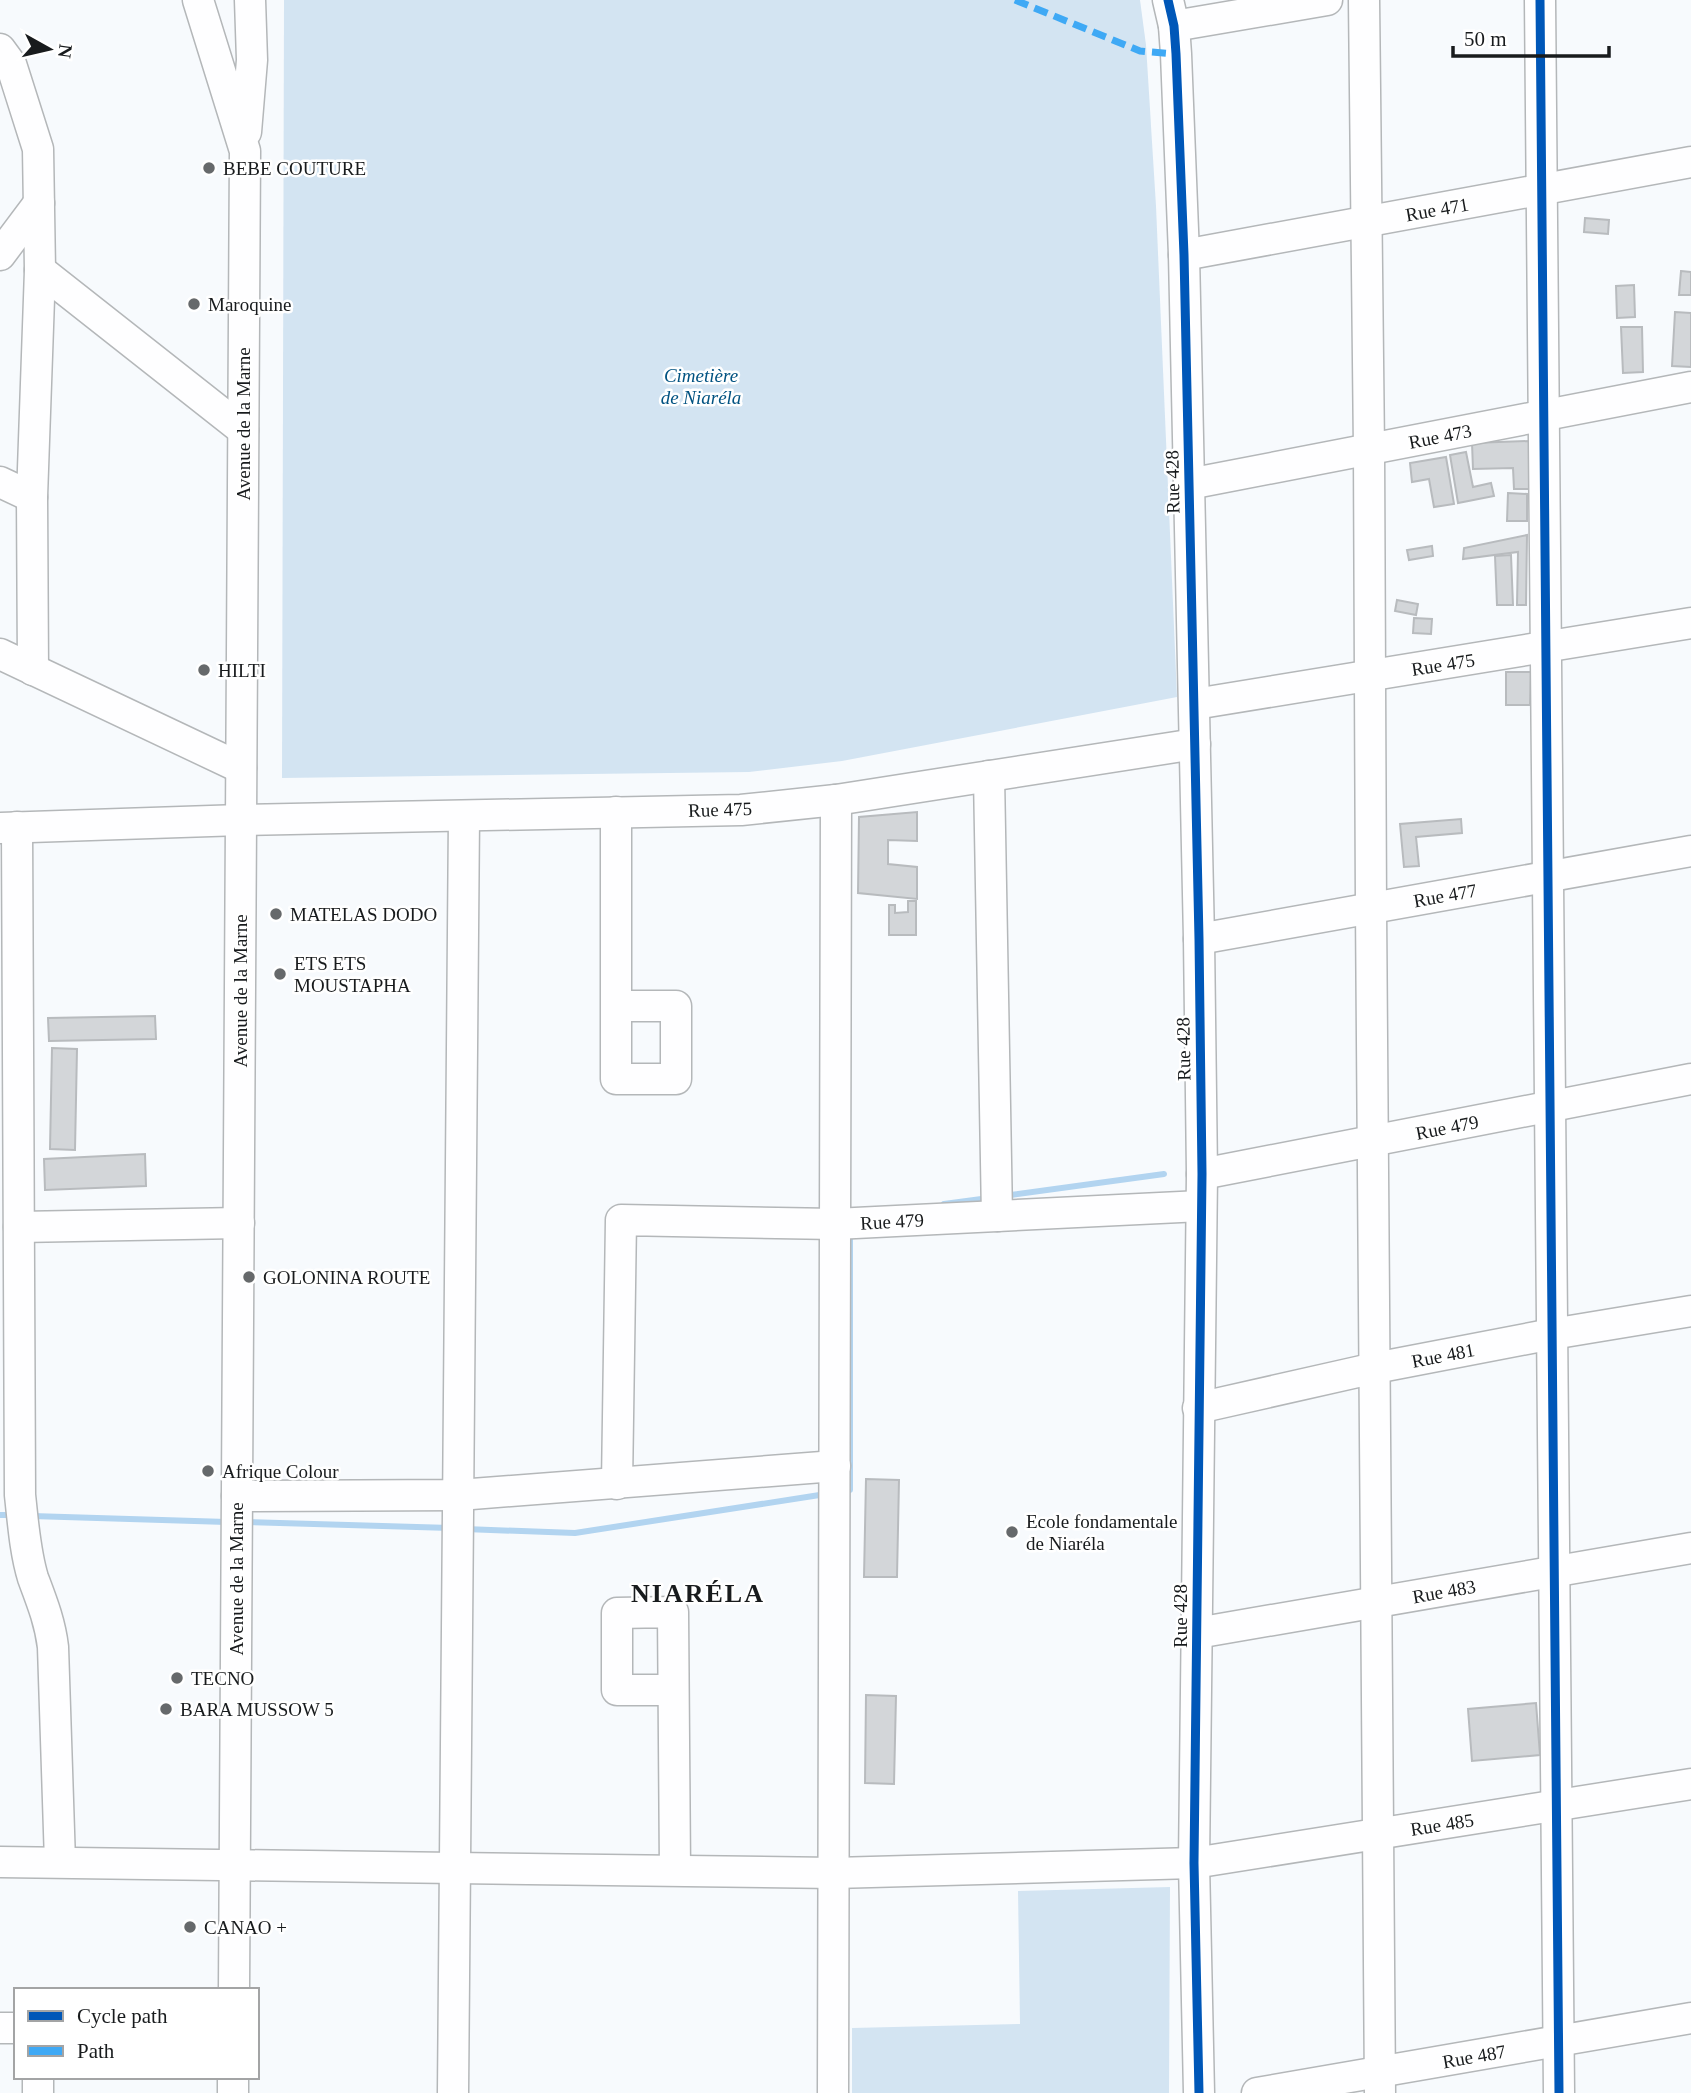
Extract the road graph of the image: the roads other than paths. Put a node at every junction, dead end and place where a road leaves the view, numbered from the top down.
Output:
1 (198, 0) edge
2 (250, 0) edge
3 (1327, 0) edge
4 (1364, 0) edge
5 (1540, 0) edge
6 (1170, 8) edge
7 (0, 49) edge
8 (245, 151) junction
9 (1691, 162) edge
10 (1541, 190) junction
11 (39, 203) junction
12 (1367, 221) junction
13 (0, 255) edge
14 (1184, 255) junction
15 (40, 270) junction
16 (1691, 387) edge
17 (1544, 415) junction
18 (243, 430) junction
19 (1369, 450) junction
20 (0, 482) edge
21 (1189, 484) junction
22 (32, 496) junction
23 (1691, 623) edge
24 (1547, 646) junction
25 (0, 654) edge
26 (33, 670) junction
27 (1370, 676) junction
28 (1195, 704) junction
29 (1195, 744) junction
30 (241, 768) junction
31 (989, 776) junction
32 (836, 800) junction
33 (616, 812) junction
34 (464, 816) junction
35 (241, 820) junction
36 (8, 827) edge
37 (1691, 851) edge
38 (1548, 877) junction
39 (1371, 908) junction
40 (1199, 939) junction
41 (616, 1006) dead end
42 (1691, 1079) edge
43 (1550, 1107) junction
44 (1373, 1141) junction
45 (1202, 1174) junction
46 (1201, 1206) junction
47 (997, 1216) junction
48 (239, 1223) junction
49 (835, 1224) junction
50 (19, 1227) junction
51 (1691, 1311) edge
52 (1552, 1334) junction
53 (1375, 1368) junction
54 (1198, 1408) junction
55 (835, 1466) junction
56 (617, 1484) junction
57 (10, 1495) edge
58 (237, 1496) junction
59 (459, 1496) junction
60 (1691, 1548) edge
61 (1555, 1571) junction
62 (1377, 1602) junction
63 (1197, 1633) junction
64 (673, 1690) dead end
65 (1691, 1784) edge
66 (1557, 1805) junction
67 (1378, 1834) junction
68 (0, 1861) edge
69 (60, 1862) junction
70 (1194, 1863) junction
71 (234, 1865) junction
72 (455, 1867) junction
73 (675, 1870) junction
74 (834, 1872) junction
75 (234, 1988) edge
76 (1691, 2018) edge
77 (1559, 2041) junction
78 (1380, 2082) edge
79 (453, 2093) edge
80 (833, 2093) edge
81 (1199, 2093) edge
82 (1256, 2093) edge
83 (1559, 2093) edge

1 - 8 street, Avenue de la Marne
2 - 8 street
3 - 6 street
4 - 12 street
5 - 10 street
6 - 14 street, Rue 428
7 - 11 street
8 - 18 street, Avenue de la Marne
9 - 10 street, Rue 471
10 - 12 street, Rue 471
10 - 17 street
11 - 13 street
11 - 15 street
12 - 14 street, Rue 471
12 - 19 street
14 - 21 street, Rue 428
15 - 18 street
15 - 22 street
16 - 17 street, Rue 473
17 - 19 street, Rue 473
17 - 24 street
18 - 30 street, Avenue de la Marne
19 - 21 street, Rue 473
19 - 27 street
20 - 22 street
21 - 28 street, Rue 428
22 - 26 street
23 - 24 street, Rue 475
24 - 27 street, Rue 475
24 - 38 street
25 - 26 street
26 - 30 street
27 - 28 street, Rue 475
27 - 39 street
28 - 29 street, Rue 428
29 - 31 street, Rue 475
29 - 40 street, Rue 428
30 - 35 street, Avenue de la Marne
31 - 32 street, Rue 475
31 - 47 street
32 - 33 street, Rue 475
32 - 49 street
33 - 34 street, Rue 475
33 - 41 street
34 - 35 street, Rue 475
34 - 59 street
35 - 36 street, Rue 475
35 - 48 street, Avenue de la Marne
36 - 50 street
37 - 38 street, Rue 477
38 - 39 street, Rue 477
38 - 43 street
39 - 40 street, Rue 477
39 - 44 street
40 - 45 street, Rue 428
42 - 43 street, Rue 479
43 - 44 street, Rue 479
43 - 52 street
44 - 45 street, Rue 479
44 - 53 street
45 - 46 street, Rue 428
46 - 47 street, Rue 479
46 - 54 street, Rue 428
47 - 49 street, Rue 479
48 - 50 street
48 - 58 street, Avenue de la Marne
49 - 55 street
49 - 56 street, Rue 479
50 - 57 street
51 - 52 street, Rue 481
52 - 53 street, Rue 481
52 - 61 street
53 - 54 street, Rue 481
53 - 62 street
54 - 63 street, Rue 428
55 - 56 street
55 - 74 street
56 - 59 street
57 - 69 street
58 - 59 street
58 - 71 street, Avenue de la Marne
59 - 72 street
60 - 61 street, Rue 483
61 - 62 street, Rue 483
61 - 66 street
62 - 63 street, Rue 483
62 - 67 street
63 - 70 street, Rue 428
64 - 73 street
65 - 66 street, Rue 485
66 - 67 street, Rue 485
66 - 77 street
67 - 70 street, Rue 485
67 - 78 street
68 - 69 street, Rue 485
69 - 71 street, Rue 485
70 - 74 street, Rue 485
70 - 81 street, Rue 428
71 - 72 street, Rue 485
71 - 75 street, Avenue de la Marne
72 - 73 street, Rue 485
72 - 79 street
73 - 74 street, Rue 485
74 - 80 street
76 - 77 street, Rue 487
77 - 78 street, Rue 487
77 - 83 street
78 - 82 street, Rue 487

